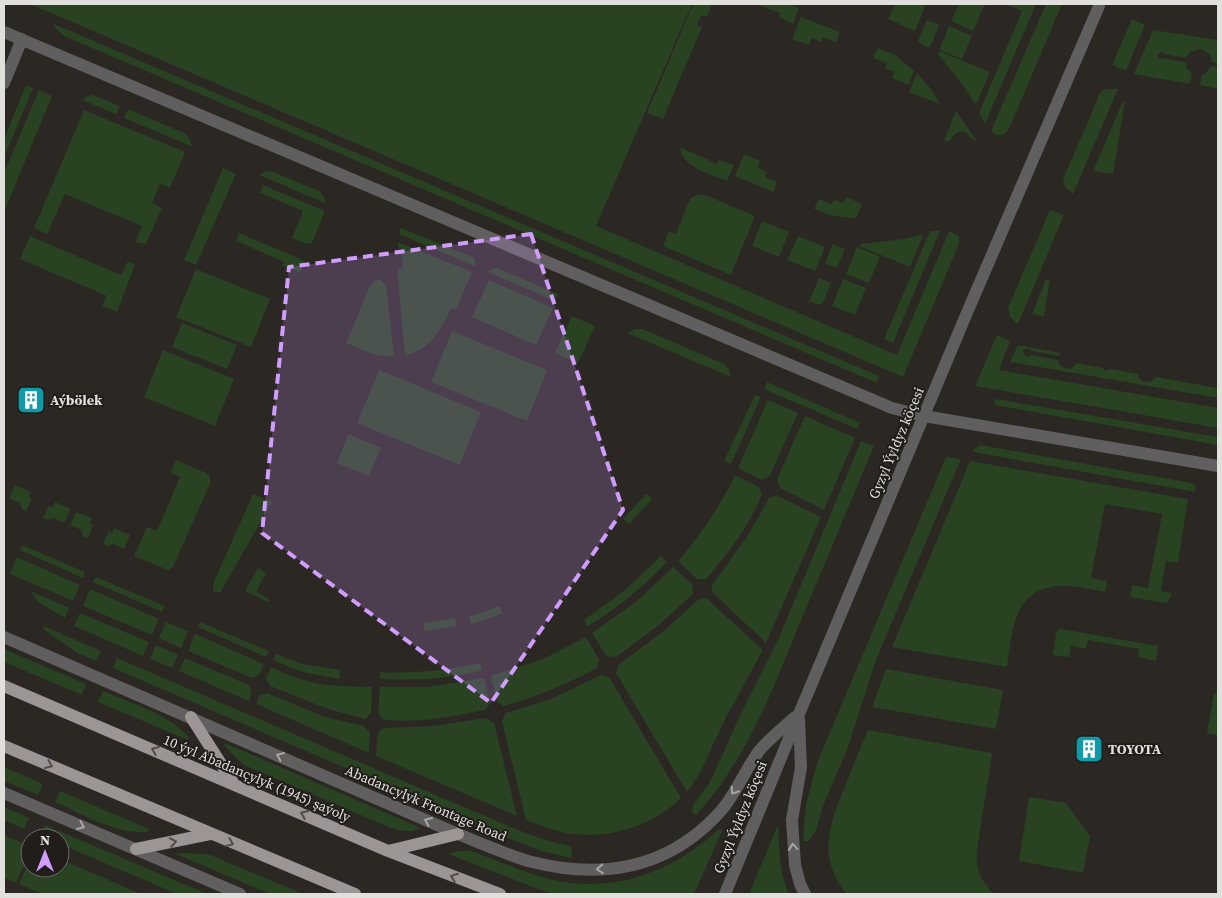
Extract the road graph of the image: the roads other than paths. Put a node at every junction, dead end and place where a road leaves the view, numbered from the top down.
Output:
1 (1099, 6) dead end
2 (4, 32) edge
3 (22, 39) junction
4 (4, 83) edge
5 (924, 416) junction
6 (1218, 466) edge
7 (4, 637) edge
8 (4, 686) edge
9 (799, 714) junction
10 (191, 717) junction
11 (4, 746) edge
12 (234, 784) junction
13 (4, 793) edge
14 (210, 834) junction
15 (458, 834) junction
16 (136, 849) junction
17 (388, 850) junction
18 (240, 894) edge
19 (354, 894) edge
20 (500, 894) edge
21 (725, 894) edge
22 (805, 894) edge

1 - 5 street, Gyzyl Ýyldyz köçesi
2 - 3 street
3 - 4 street
3 - 5 street
5 - 6 street
5 - 9 street, Gyzyl Ýyldyz köçesi
7 - 10 street, Abadancylyk Frontage Road
12 -> 8 main road, 10 ýyl Abadançylyk (1945) şaýoly
9 -> 15 street, Abadancylyk Frontage Road
9 - 21 street, Gyzyl Ýyldyz köçesi
22 -> 9 street
10 - 12 main road
15 -> 10 street, Abadancylyk Frontage Road
11 -> 14 main road
17 -> 12 main road, 10 ýyl Abadançylyk (1945) şaýoly
13 -> 16 street
16 -> 14 main road
14 -> 19 main road
15 - 17 main road
16 - 18 street
20 -> 17 main road, 10 ýyl Abadançylyk (1945) şaýoly

